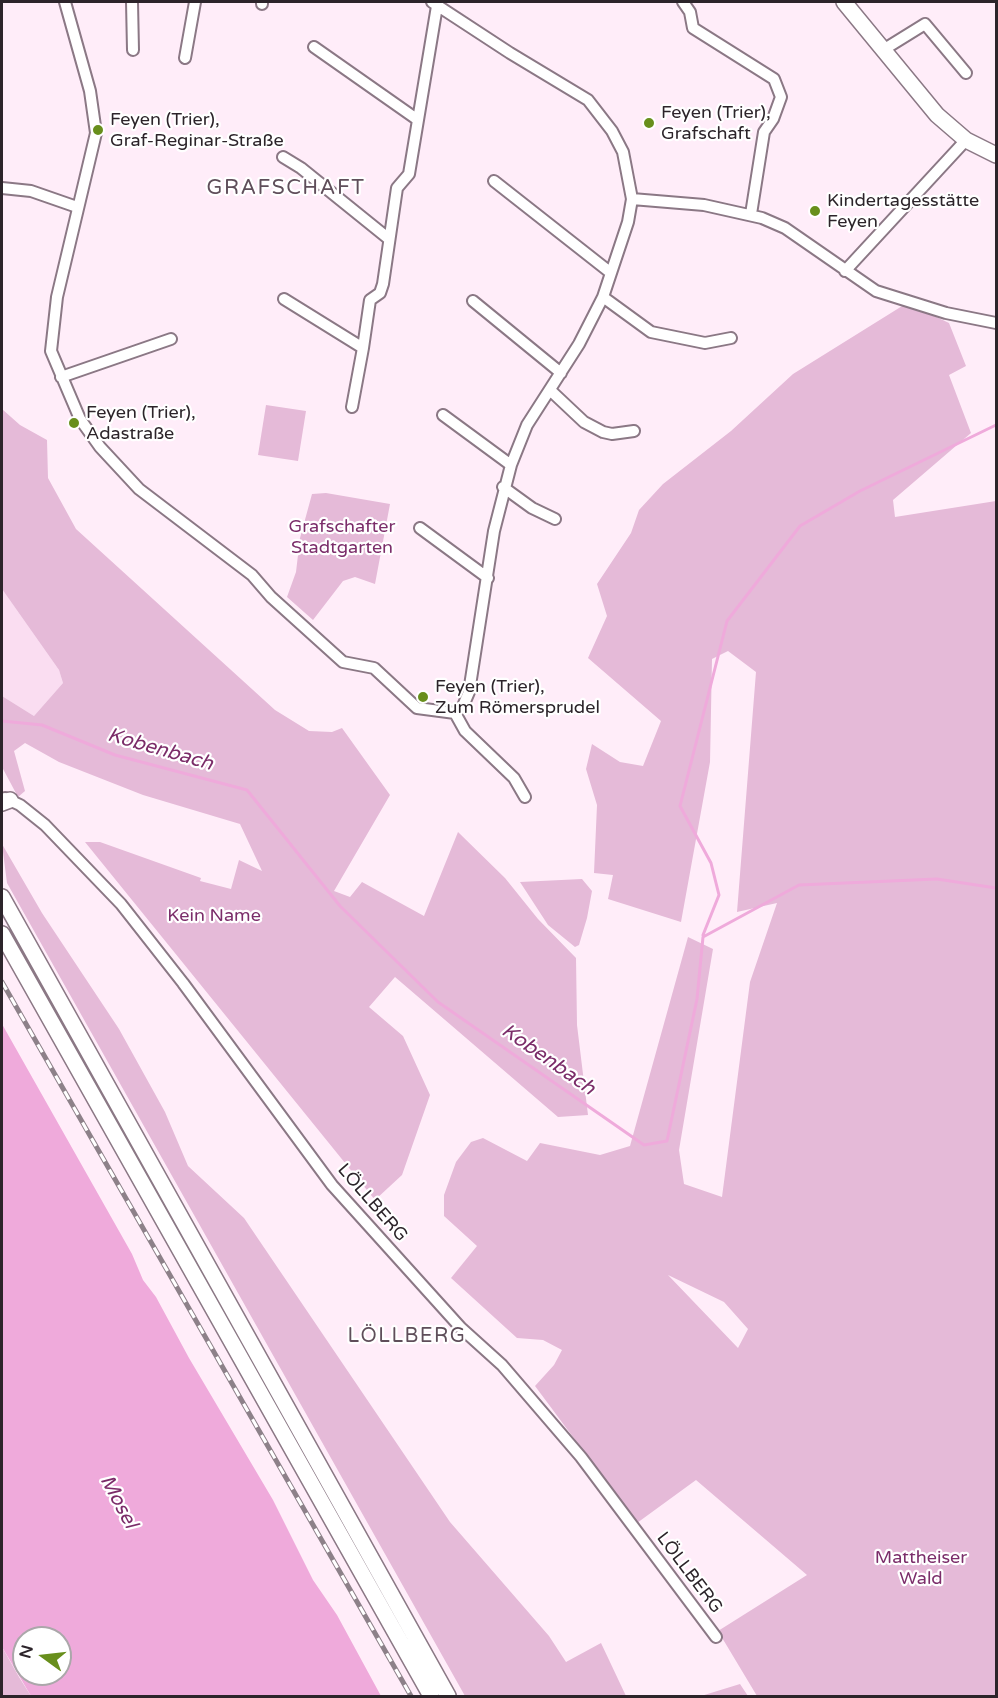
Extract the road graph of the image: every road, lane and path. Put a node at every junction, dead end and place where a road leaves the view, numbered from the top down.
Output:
1 (65, 2) edge
2 (132, 2) edge
3 (195, 2) edge
4 (683, 2) edge
5 (844, 2) edge
6 (434, 4) edge
7 (314, 47) dead end
8 (134, 50) dead end
9 (883, 50) junction
10 (185, 58) dead end
11 (966, 73) dead end
12 (418, 120) junction
13 (966, 140) junction
14 (996, 155) edge
15 (283, 158) dead end
16 (494, 181) dead end
17 (2, 188) edge
18 (632, 198) junction
19 (77, 207) junction
20 (751, 214) junction
21 (389, 239) junction
22 (845, 271) junction
23 (611, 273) junction
24 (603, 297) junction
25 (284, 299) dead end
26 (472, 301) dead end
27 (996, 323) edge
28 (731, 338) dead end
29 (171, 339) dead end
30 (363, 348) junction
31 (561, 373) junction
32 (61, 378) junction
33 (550, 390) junction
34 (352, 407) dead end
35 (443, 414) dead end
36 (634, 431) dead end
37 (511, 465) junction
38 (503, 487) junction
39 (555, 519) dead end
40 (420, 528) dead end
41 (488, 578) junction
42 (455, 713) junction
43 (525, 797) dead end
44 (4, 800) edge
45 (2, 897) edge
46 (2, 934) edge
47 (716, 1637) dead end
48 (431, 1696) edge
49 (448, 1696) edge

1 - 19 street
2 - 8 street
3 - 10 street
4 - 20 street
5 - 9 main road
6 - 12 street
6 - 18 street
7 - 12 street
9 - 11 street
9 - 13 main road
12 - 21 street
13 - 14 main road
13 - 22 street
15 - 21 street
16 - 23 street
17 - 19 street
18 - 20 street
18 - 23 street
19 - 32 street
20 - 22 street
21 - 30 street
22 - 27 street
23 - 24 street
24 - 28 street
24 - 31 street
25 - 30 street
26 - 31 street
29 - 32 street
30 - 34 street
31 - 33 street
32 - 42 street
33 - 36 street
33 - 37 street
35 - 37 street
37 - 38 street
38 - 39 street
38 - 41 street
40 - 41 street
41 - 42 street
42 - 43 street
44 - 47 street, LÖLLBERG
45 - 49 main road
46 - 48 main road

